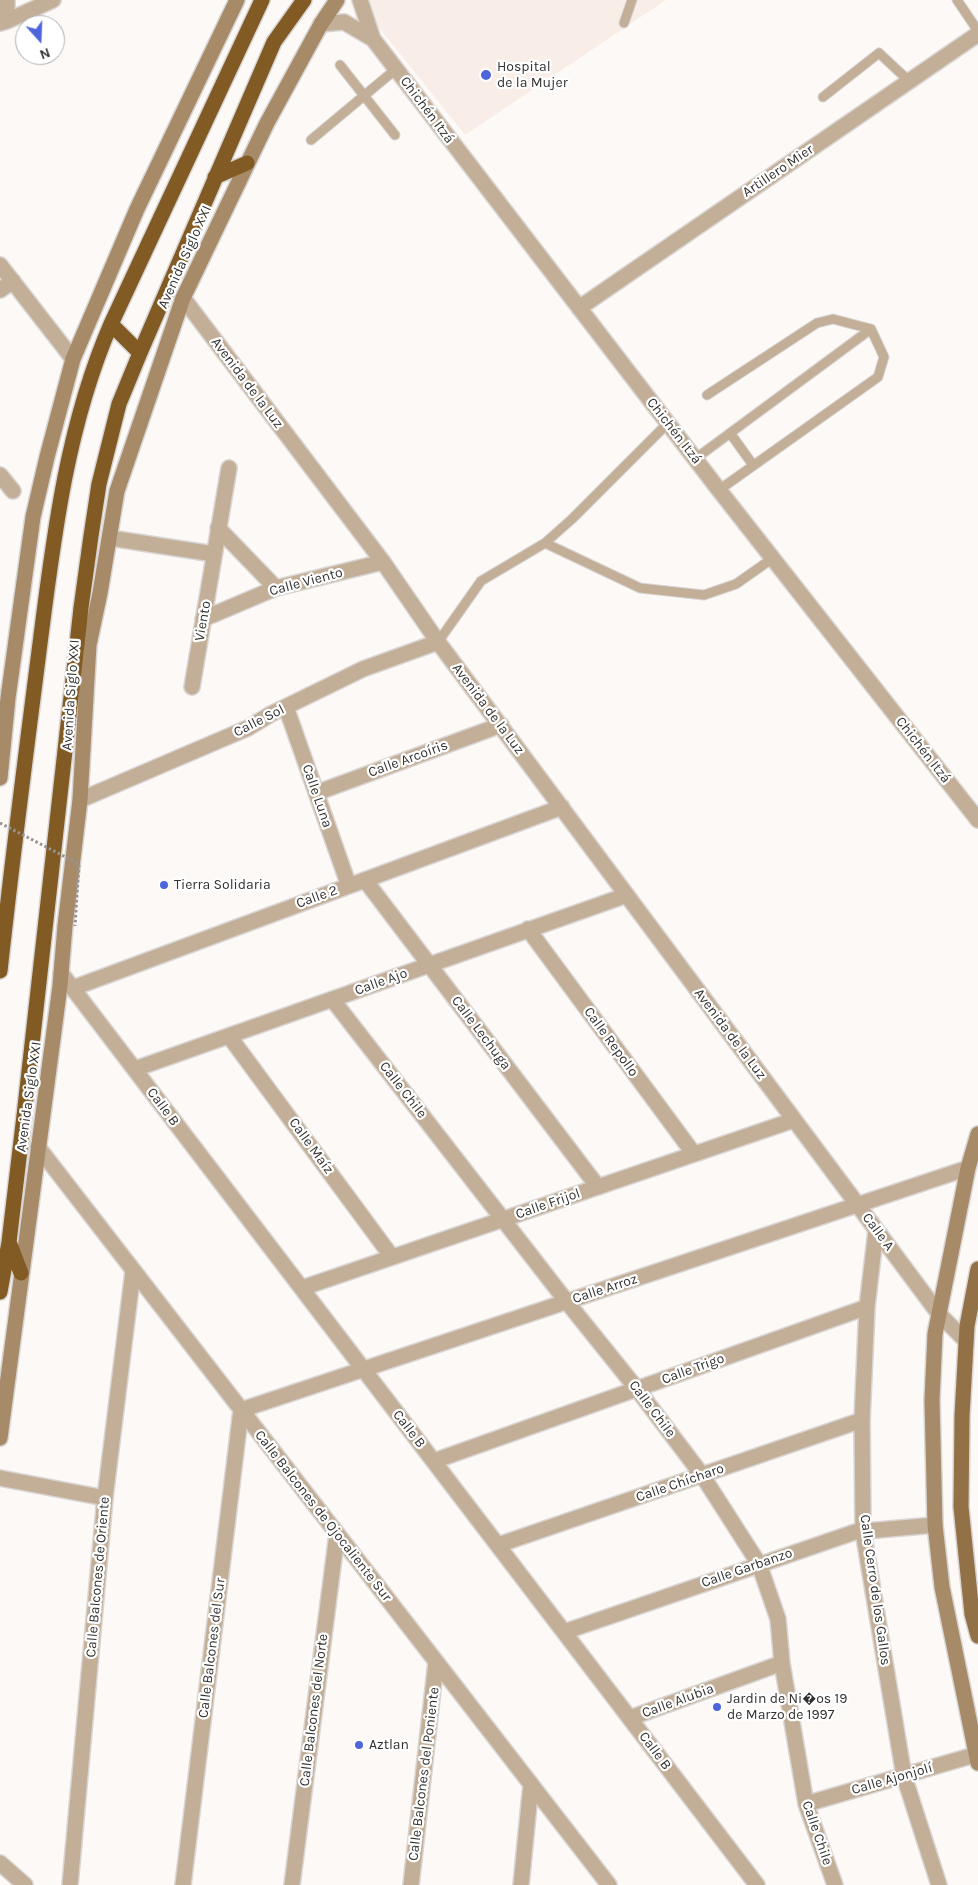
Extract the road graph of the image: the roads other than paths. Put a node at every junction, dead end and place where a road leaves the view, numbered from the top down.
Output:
1 (8, 0) edge
2 (53, 0) edge
3 (237, 0) edge
4 (262, 0) edge
5 (304, 0) edge
6 (337, 0) edge
7 (360, 0) edge
8 (632, 0) edge
9 (957, 0) edge
10 (3, 22) edge
11 (624, 23) dead end
12 (321, 24) junction
13 (978, 32) edge
14 (373, 39) junction
15 (340, 65) dead end
16 (396, 69) junction
17 (909, 81) junction
18 (364, 96) junction
19 (823, 97) dead end
20 (396, 135) dead end
21 (311, 140) dead end
22 (247, 163) junction
23 (215, 177) junction
24 (0, 265) edge
25 (13, 281) junction
26 (0, 290) edge
27 (182, 298) junction
28 (578, 308) junction
29 (110, 324) junction
30 (871, 329) junction
31 (140, 352) junction
32 (73, 358) junction
33 (707, 395) dead end
34 (668, 423) junction
35 (730, 433) junction
36 (695, 458) junction
37 (753, 465) junction
38 (229, 468) dead end
39 (0, 475) edge
40 (719, 490) junction
41 (13, 491) dead end
42 (218, 528) junction
43 (110, 538) junction
44 (544, 543) junction
45 (214, 554) junction
46 (773, 558) junction
47 (383, 562) junction
48 (276, 588) junction
49 (203, 619) junction
50 (438, 642) junction
51 (192, 687) dead end
52 (4, 692) edge
53 (286, 707) junction
54 (501, 725) junction
55 (0, 778) edge
56 (316, 793) junction
57 (80, 800) junction
58 (562, 807) junction
59 (978, 820) edge
60 (365, 880) junction
61 (348, 886) junction
62 (4, 892) edge
63 (627, 894) junction
64 (528, 930) junction
65 (429, 964) junction
66 (0, 971) edge
67 (61, 972) junction
68 (73, 988) junction
69 (332, 999) junction
70 (229, 1036) junction
71 (134, 1069) junction
72 (794, 1120) junction
73 (978, 1134) edge
74 (38, 1148) junction
75 (694, 1154) junction
76 (968, 1168) junction
77 (598, 1187) junction
78 (858, 1205) junction
79 (503, 1219) junction
80 (876, 1230) junction
81 (9, 1242) junction
82 (392, 1257) junction
83 (978, 1269) edge
84 (133, 1271) junction
85 (21, 1273) junction
86 (302, 1288) junction
87 (0, 1292) edge
88 (567, 1302) junction
89 (867, 1307) junction
90 (939, 1314) junction
91 (966, 1341) junction
92 (363, 1369) junction
93 (637, 1389) junction
94 (241, 1410) junction
95 (862, 1420) junction
96 (0, 1438) edge
97 (434, 1461) junction
98 (702, 1475) junction
99 (0, 1478) edge
100 (104, 1498) junction
101 (935, 1525) junction
102 (864, 1531) junction
103 (337, 1534) junction
104 (498, 1545) junction
105 (759, 1564) junction
106 (564, 1632) junction
107 (978, 1636) edge
108 (436, 1662) junction
109 (782, 1663) junction
110 (630, 1718) junction
111 (977, 1757) edge
112 (904, 1776) junction
113 (531, 1784) junction
114 (806, 1804) junction
115 (0, 1863) edge
116 (25, 1885) edge
117 (70, 1885) edge
118 (183, 1885) edge
119 (292, 1885) edge
120 (411, 1885) edge
121 (521, 1885) edge
122 (609, 1885) edge
123 (757, 1885) edge
124 (835, 1885) edge
125 (939, 1885) edge

1 - 10 street
2 - 10 street
3 - 32 street
4 - 29 highway
5 - 23 highway, Avenida Siglo XXI
6 - 12 street, Avenida Siglo XXI
7 - 14 street
8 - 11 lane
9 - 13 lane
12 - 14 street
12 - 22 street, Avenida Siglo XXI
13 - 17 street, Artillero Mier
14 - 16 street, Chichén Itzá
15 - 18 lane
16 - 18 lane
16 - 28 street, Chichén Itzá
17 - 19 lane
17 - 28 street, Artillero Mier
18 - 20 lane
18 - 21 lane
22 - 23 highway
22 - 27 street, Avenida Siglo XXI
23 - 31 highway, Avenida Siglo XXI
24 - 25 street
25 - 26 street
25 - 32 street
27 - 43 street, Avenida Siglo XXI
27 - 47 street, Avenida de la Luz
28 - 34 street, Chichén Itzá
29 - 31 highway
29 - 62 highway
30 - 33 lane
30 - 35 lane
30 - 37 lane
31 - 81 highway, Avenida Siglo XXI
32 - 52 street
34 - 36 street, Chichén Itzá
34 - 44 lane
35 - 36 lane
35 - 37 lane
36 - 40 street, Chichén Itzá
37 - 40 lane
38 - 42 street, Viento
39 - 41 street
40 - 46 street, Chichén Itzá
42 - 45 street, Viento
42 - 48 street
43 - 45 street
43 - 57 street, Avenida Siglo XXI
44 - 46 lane
44 - 50 lane
45 - 49 street, Viento
46 - 59 street, Chichén Itzá
47 - 48 street, Calle Viento
47 - 50 street, Avenida de la Luz
48 - 49 street, Calle Viento
49 - 51 street, Viento
50 - 53 street, Calle Sol
50 - 54 street, Avenida de la Luz
52 - 55 street
53 - 56 street, Calle Luna
53 - 57 street, Calle Sol
54 - 56 street, Calle Arcoíris
54 - 58 street, Avenida de la Luz
56 - 61 street, Calle Luna
57 - 67 street, Avenida Siglo XXI
58 - 60 street, Calle 2
58 - 63 street, Avenida de la Luz
60 - 61 street, Calle 2
60 - 65 street, Calle Lechuga
61 - 68 street, Calle 2
62 - 66 highway
63 - 64 street, Calle Ajo
63 - 72 street, Avenida de la Luz
64 - 65 street, Calle Ajo
64 - 75 street, Calle Repollo
65 - 69 street, Calle Ajo
65 - 77 street, Calle Lechuga
67 - 68 street, Calle B
67 - 74 street, Avenida Siglo XXI
68 - 71 street, Calle B
69 - 70 street, Calle Ajo
69 - 79 street, Calle Chile
70 - 71 street, Calle Ajo
70 - 82 street, Calle Maíz
71 - 86 street, Calle B
72 - 75 street, Calle Frijol
72 - 78 street, Calle A
73 - 76 street
74 - 84 street, Calle Balcones de Ojocaliente Sur
74 - 85 street, Avenida Siglo XXI
75 - 77 street, Calle Frijol
76 - 78 street, Calle Arroz
76 - 90 street
77 - 79 street, Calle Frijol
78 - 80 street, Calle A
78 - 88 street, Calle Arroz
79 - 82 street, Calle Frijol
79 - 88 street, Calle Chile
80 - 89 street, Calle Cerro de los Gallos
80 - 90 street, Calle A
81 - 85 highway
81 - 87 highway, Avenida Siglo XXI
82 - 86 street, Calle Frijol
83 - 91 main road
84 - 94 street, Calle Balcones de Ojocaliente Sur
84 - 100 street, Calle Balcones de Oriente
85 - 96 street, Avenida Siglo XXI
86 - 92 street, Calle B
88 - 92 street, Calle Arroz
88 - 93 street, Calle Chile
89 - 93 street, Calle Trigo
89 - 95 street, Calle Cerro de los Gallos
90 - 91 street, Calle A
90 - 101 street
91 - 107 main road
92 - 94 street, Calle Arroz
92 - 97 street, Calle B
93 - 97 street, Calle Trigo
93 - 98 street, Calle Chile
94 - 103 street, Calle Balcones de Ojocaliente Sur
94 - 118 street, Calle Balcones del Sur
95 - 98 street, Calle Chícharo
95 - 102 street, Calle Cerro de los Gallos
97 - 104 street, Calle B
98 - 104 street, Calle Chícharo
98 - 105 street, Calle Chile
99 - 100 street
100 - 117 street, Calle Balcones de Oriente
101 - 102 street, Calle Garbanzo
101 - 111 street
102 - 105 street, Calle Garbanzo
102 - 112 street, Calle Cerro de los Gallos
103 - 108 street, Calle Balcones de Ojocaliente Sur
103 - 119 street, Calle Balcones del Norte
104 - 106 street, Calle B
105 - 106 street, Calle Garbanzo
105 - 109 street, Calle Chile
106 - 110 street, Calle B
108 - 113 street, Calle Balcones de Ojocaliente Sur
108 - 120 street, Calle Balcones del Poniente
109 - 110 street, Calle Alubia
109 - 114 street, Calle Chile
110 - 123 street, Calle B
111 - 112 street, Calle Ajonjolí
112 - 114 street, Calle Ajonjolí
112 - 125 street, Calle Cerro de los Gallos
113 - 121 street
113 - 122 street, Calle Balcones de Ojocaliente Sur
114 - 124 street, Calle Chile
115 - 116 street

